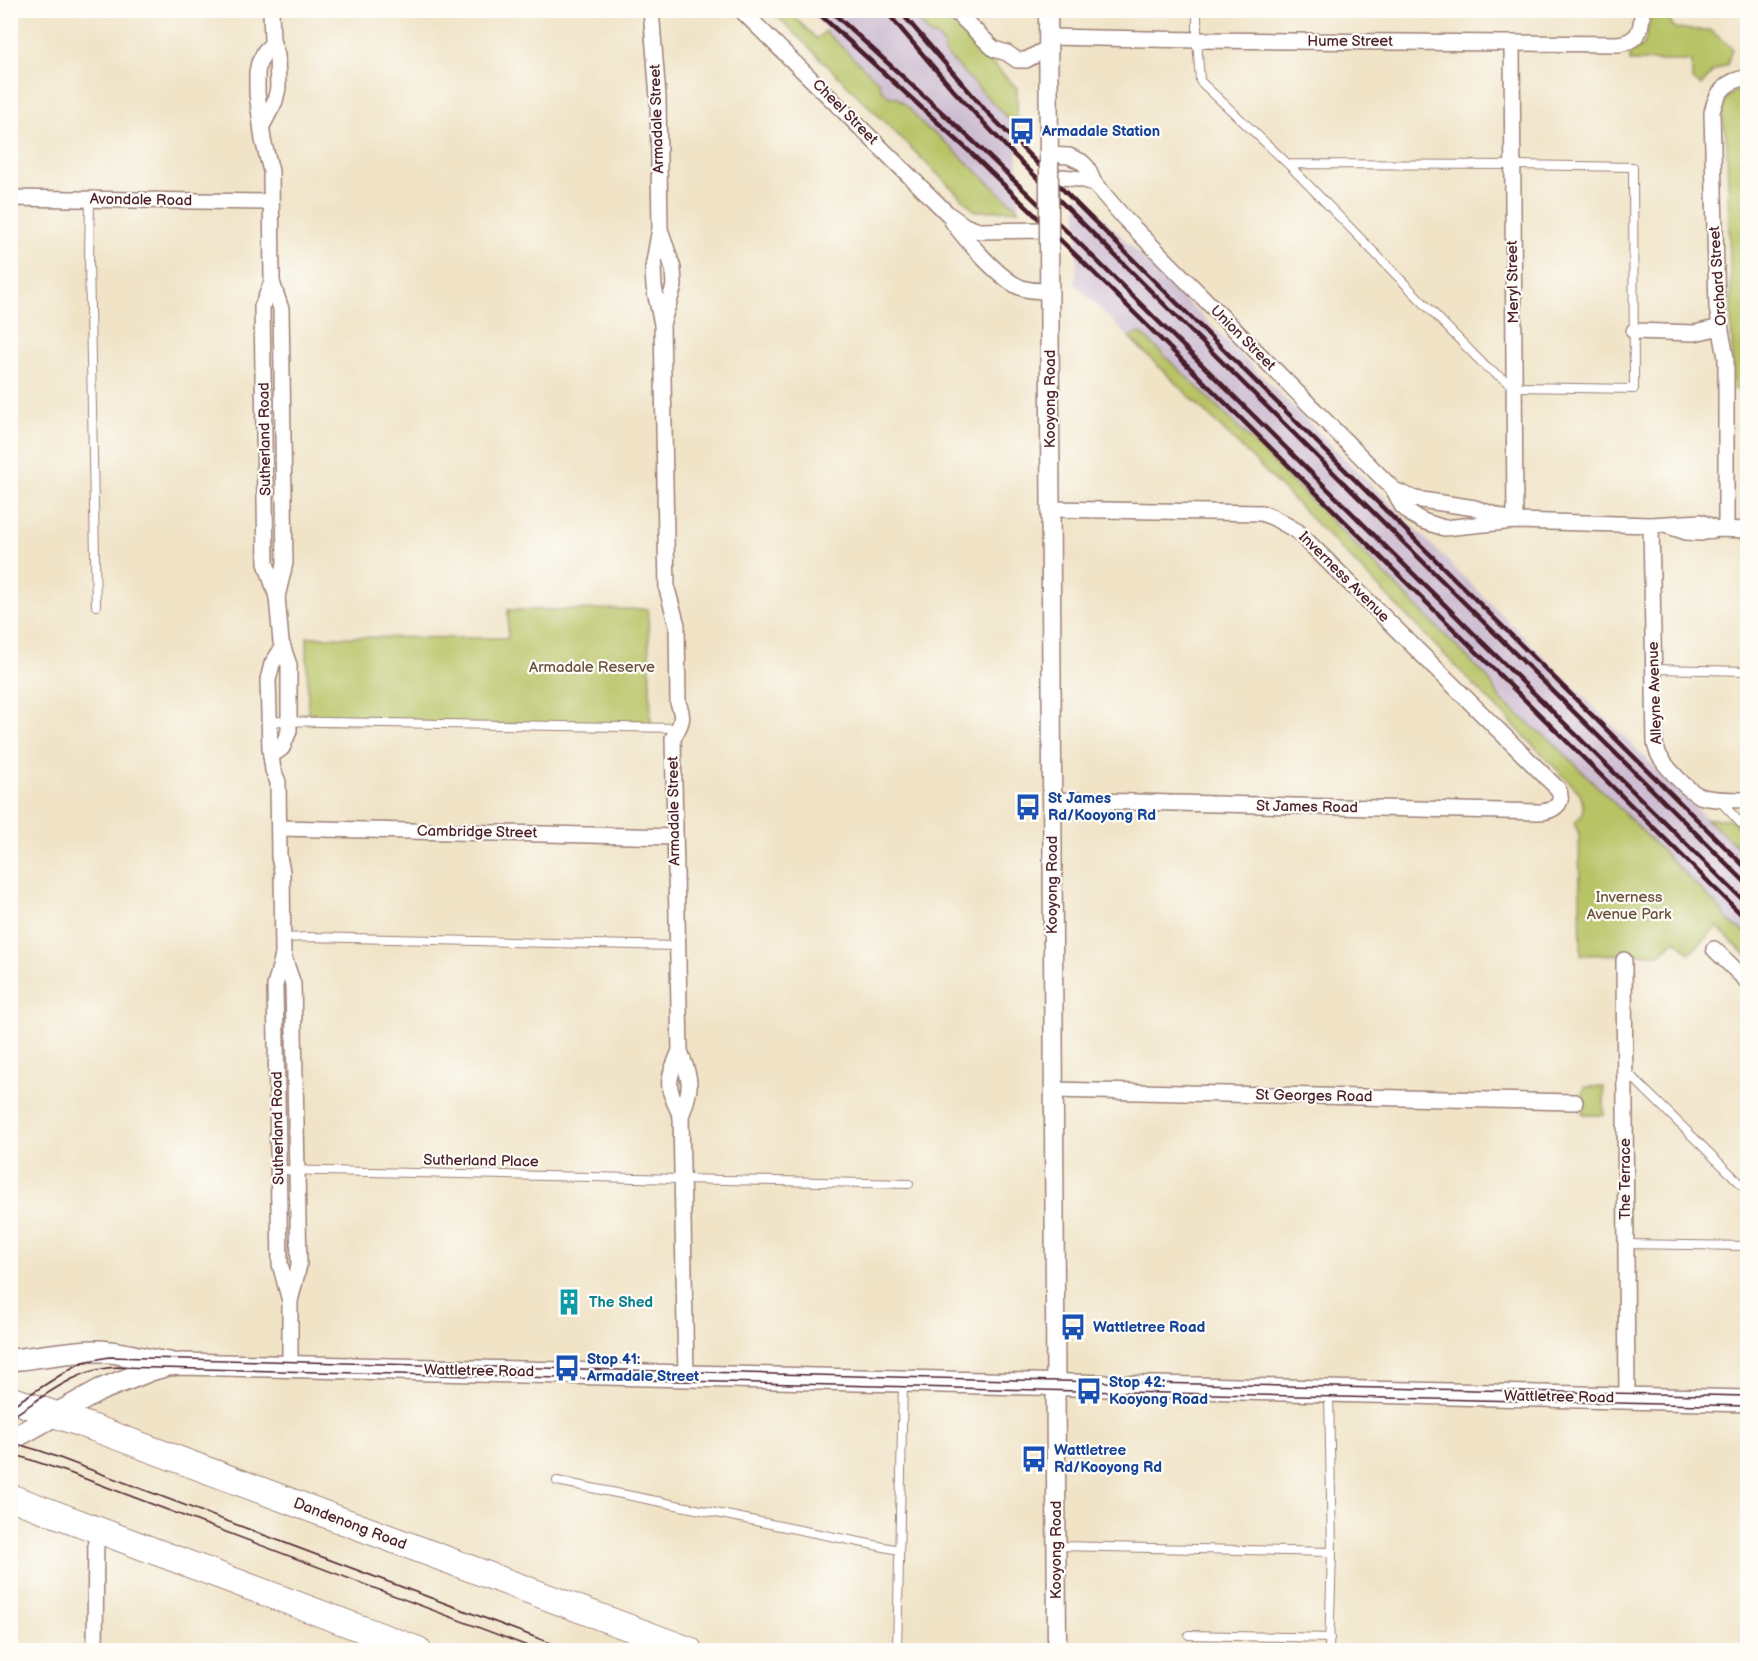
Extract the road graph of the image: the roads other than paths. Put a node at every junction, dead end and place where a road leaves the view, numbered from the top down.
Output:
1 (271, 10) edge
2 (651, 10) edge
3 (741, 10) edge
4 (954, 10) edge
5 (1048, 10) edge
6 (1197, 10) edge
7 (1642, 17) edge
8 (1197, 40) junction
9 (1048, 43) junction
10 (1512, 43) junction
11 (1748, 78) edge
12 (1048, 159) junction
13 (1288, 164) junction
14 (1512, 165) junction
15 (1063, 177) dead end
16 (1094, 183) junction
17 (10, 198) edge
18 (90, 200) junction
19 (271, 202) junction
20 (948, 214) junction
21 (1046, 233) junction
22 (1049, 291) junction
23 (1720, 327) junction
24 (1634, 331) junction
25 (1515, 387) junction
26 (1394, 490) junction
27 (1051, 509) junction
28 (1515, 522) junction
29 (1657, 525) junction
30 (1722, 529) junction
31 (1748, 530) edge
32 (96, 606) dead end
33 (283, 647) junction
34 (1654, 669) junction
35 (1748, 671) edge
36 (268, 721) junction
37 (290, 722) junction
38 (679, 728) junction
39 (271, 756) junction
40 (1718, 799) junction
41 (1052, 800) junction
42 (1748, 800) edge
43 (1559, 803) joint
44 (279, 828) junction
45 (1748, 831) edge
46 (675, 837) junction
47 (283, 938) junction
48 (677, 946) junction
49 (1714, 949) dead end
50 (284, 955) junction
51 (1624, 960) dead end
52 (1748, 982) edge
53 (1625, 1070) junction
54 (1053, 1090) junction
55 (1575, 1102) dead end
56 (279, 1170) junction
57 (297, 1170) junction
58 (682, 1179) junction
59 (909, 1184) dead end
60 (1748, 1191) edge
61 (1626, 1244) junction
62 (1748, 1246) edge
63 (290, 1301) junction
64 (10, 1360) edge
65 (182, 1364) junction
66 (291, 1367) junction
67 (686, 1376) junction
68 (903, 1382) junction
69 (1055, 1386) junction
70 (1329, 1392) junction
71 (1627, 1398) junction
72 (10, 1399) edge
73 (1748, 1401) edge
74 (56, 1415) junction
75 (10, 1440) edge
76 (557, 1481) dead end
77 (10, 1497) edge
78 (96, 1529) junction
79 (1056, 1546) junction
80 (899, 1550) junction
81 (1332, 1552) junction
82 (1189, 1635) dead end
83 (1330, 1638) junction
84 (95, 1650) edge
85 (418, 1650) edge
86 (689, 1650) edge
87 (897, 1650) edge
88 (1057, 1650) edge
89 (1329, 1650) edge

1 - 19 street, Sutherland Road
2 - 38 street, Armadale Street
3 - 20 street, Cheel Street
4 - 9 street
5 - 9 street, Kooyong Road
6 - 8 lane
7 - 10 street, Hume Street
8 - 9 street, Hume Street
8 - 10 street, Hume Street
8 - 13 lane
9 - 12 street, Kooyong Road
10 - 14 street, Meryl Street
11 - 23 street, Orchard Street
12 - 16 street, Union Street
12 - 21 street, Kooyong Road, bridge
13 - 14 lane
13 - 25 lane
14 - 24 lane
14 - 25 street, Meryl Street
15 - 16 street
16 - 26 street, Union Street
17 - 18 street, Avondale Road
18 - 19 street, Avondale Road
18 - 32 lane
19 - 33 street, Sutherland Road
20 - 21 street, Cheel Street
20 - 22 street, Cheel Street
21 - 22 street, Kooyong Road
22 - 27 street, Kooyong Road
23 - 24 street
23 - 30 street, Orchard Street
24 - 25 lane
25 - 28 street, Meryl Street
26 - 28 street, Union Street
26 - 28 street, Union Street
27 - 41 street, Kooyong Road
27 - 43 street, Inverness Avenue
28 - 29 street, Union Street
29 - 30 street, Union Street
29 - 34 street, Alleyne Avenue
30 - 31 street, Union Street
33 - 36 street, Sutherland Road
33 - 37 street, Sutherland Road
34 - 35 lane
34 - 40 street, Alleyne Avenue
36 - 37 lane
36 - 39 street, Sutherland Road
37 - 38 lane
37 - 39 street, Sutherland Road
38 - 46 street, Armadale Street
39 - 44 street, Sutherland Road
40 - 42 street, Alleyne Avenue
40 - 45 lane
41 - 43 street, St James Road
41 - 54 street, Kooyong Road
44 - 46 street, Cambridge Street
44 - 47 street, Sutherland Road
46 - 48 street, Armadale Street
47 - 48 lane
47 - 50 street, Sutherland Road
48 - 58 street, Armadale Street
49 - 52 street
50 - 56 street, Sutherland Road
50 - 57 street, Sutherland Road
51 - 53 street, The Terrace
53 - 60 lane
53 - 61 street, The Terrace
54 - 55 street, St Georges Road
54 - 69 street, Kooyong Road
56 - 57 lane, Sutherland Place
56 - 63 street, Sutherland Road
57 - 58 lane, Sutherland Place
57 - 63 street, Sutherland Road
58 - 59 lane, Sutherland Place
58 - 67 street, Armadale Street
61 - 62 lane
61 - 71 street, The Terrace
63 - 66 street, Sutherland Road
64 - 65 main road, Wattletree Road
65 - 66 main road, Wattletree Road
65 - 74 main road, Wattletree Road
66 - 67 main road, Wattletree Road
67 - 68 main road, Wattletree Road
68 - 69 main road, Wattletree Road
68 - 80 lane
69 - 70 main road, Wattletree Road
69 - 79 street, Kooyong Road
70 - 71 main road, Wattletree Road
70 - 81 lane
71 - 73 main road, Wattletree Road
72 - 74 highway, Dandenong Road
74 - 75 main road, Wattletree Road
74 - 86 highway, Dandenong Road
76 - 80 lane
77 - 78 highway
78 - 84 street
78 - 85 highway
79 - 81 lane
79 - 88 street, Kooyong Road
80 - 87 lane
81 - 83 lane
82 - 83 lane
83 - 89 lane

